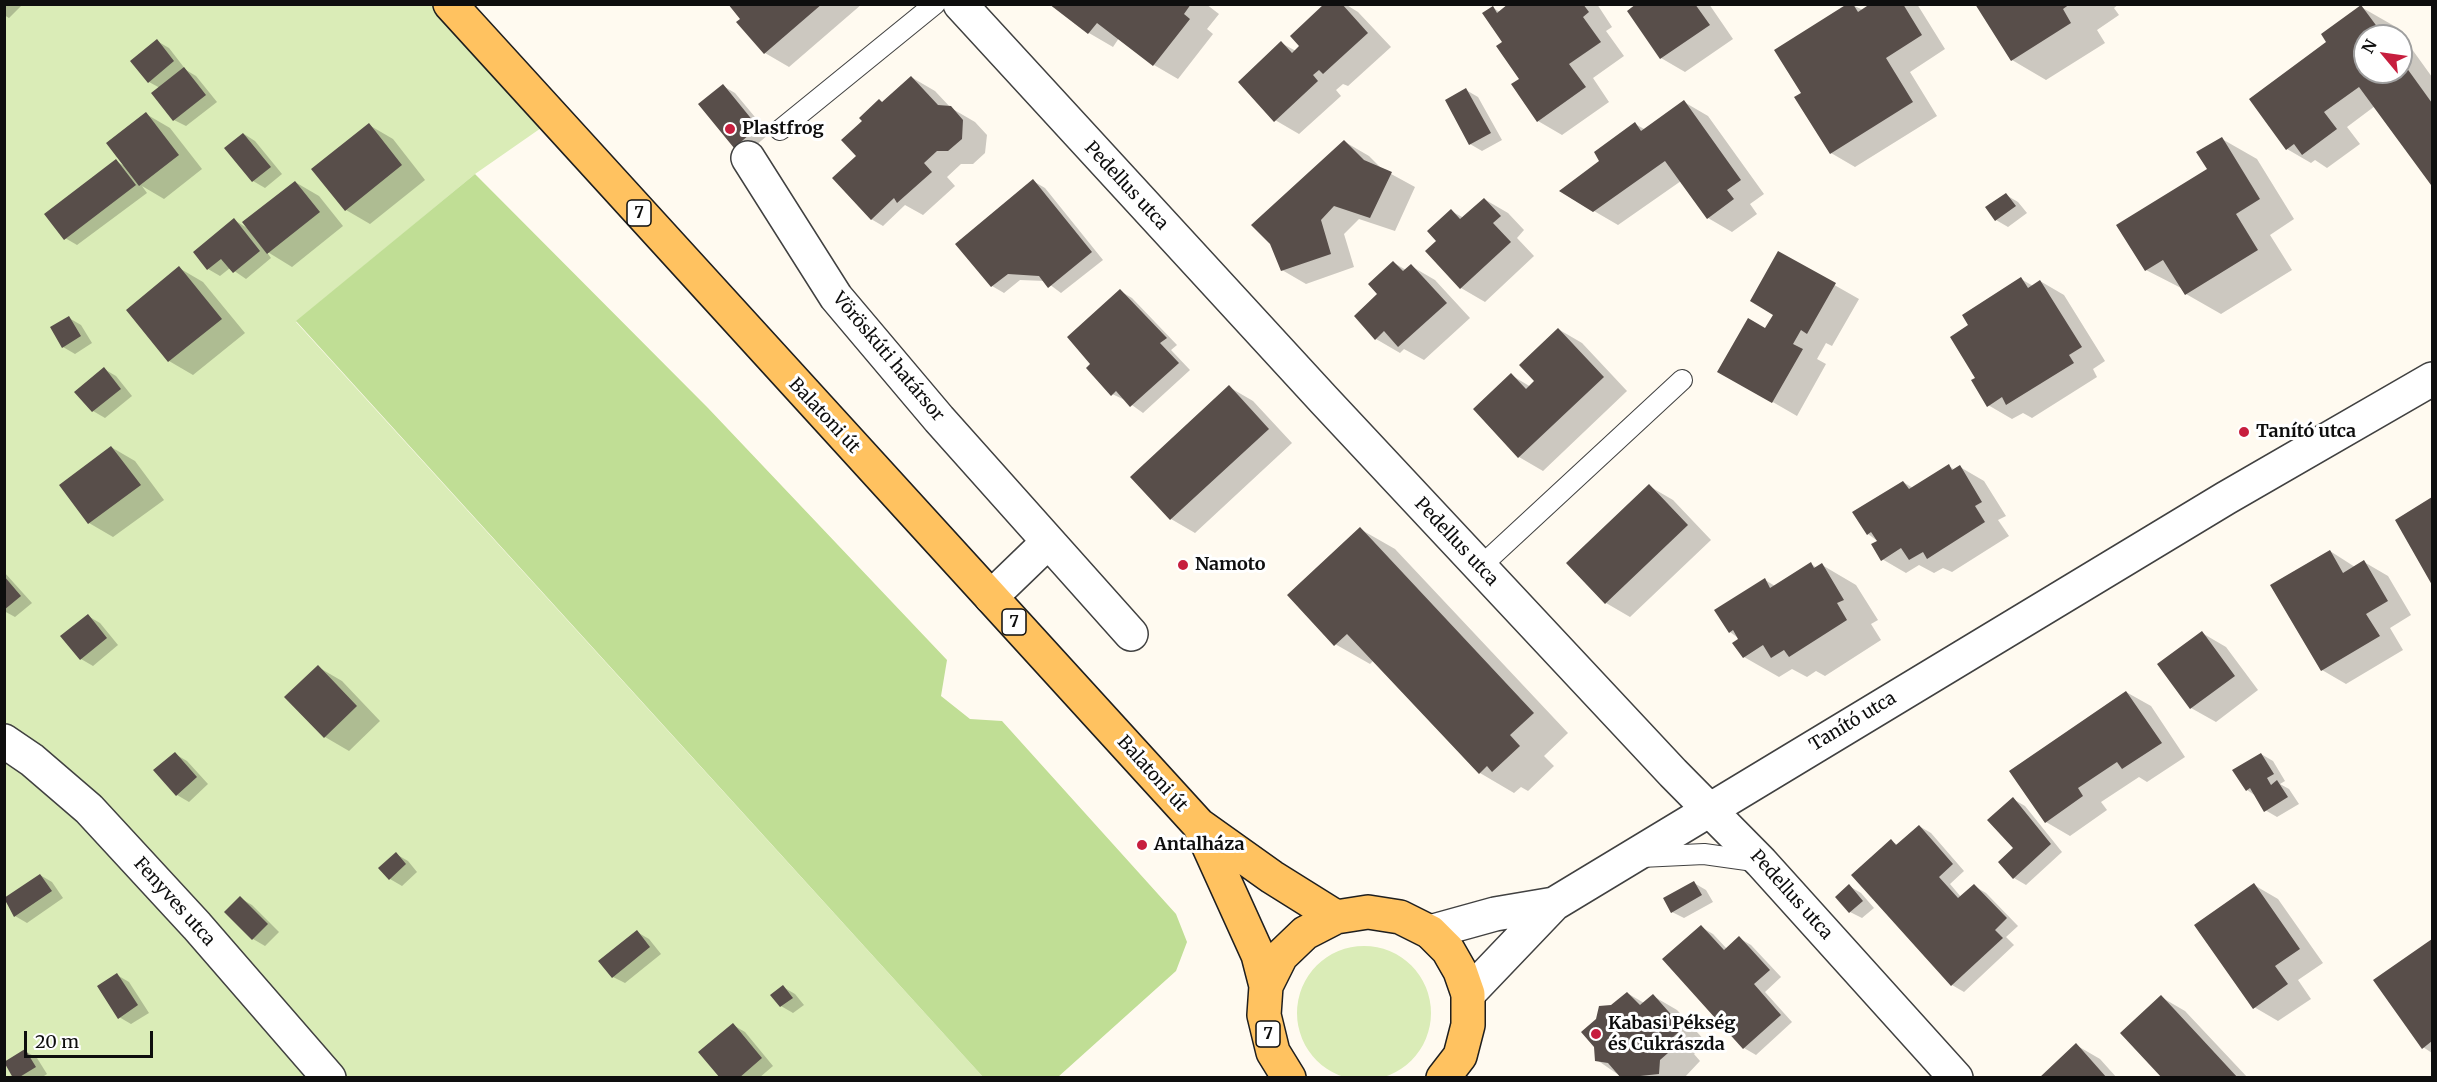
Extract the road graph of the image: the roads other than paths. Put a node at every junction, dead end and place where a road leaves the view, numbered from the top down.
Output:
1 (450, 4) edge
2 (935, 4) edge
3 (960, 4) edge
4 (780, 130) dead end
5 (748, 158) dead end
6 (2433, 379) edge
7 (1682, 380) dead end
8 (1048, 542) junction
9 (1480, 567) junction
10 (991, 597) junction
11 (1131, 634) dead end
12 (4, 741) edge
13 (1708, 809) junction
14 (1199, 825) junction
15 (1629, 857) junction
16 (1761, 862) junction
17 (1554, 904) junction
18 (1336, 917) junction
19 (1430, 932) junction
20 (1266, 986) junction
21 (1468, 994) junction
22 (1456, 1070) edge
23 (329, 1077) edge
24 (1289, 1077) edge
25 (1956, 1077) edge

1 - 10 main road, Balatoni út / 7
2 - 4 lane
3 - 9 street, Pedellus utca
5 - 8 street, Vöröskúti határsor
6 - 13 street, Tanító utca
7 - 9 lane
8 - 10 street
8 - 11 street, Vöröskúti határsor
9 - 13 street, Pedellus utca
10 - 14 main road, Balatoni út / 7
12 - 23 street, Fenyves utca
13 - 15 street, Tanító utca
13 - 16 street, Pedellus utca
14 - 18 main road, Balatoni út / 7
14 - 20 main road, Balatoni út / 7
15 - 16 lane
15 - 17 street, Tanító utca
16 - 25 street, Pedellus utca
17 - 19 street, Tanító utca
17 - 21 street, Tanító utca
18 - 19 main road, Balatoni út / 7
18 - 20 main road, Balatoni út / 7
19 - 21 main road, Balatoni út / 7
20 - 24 main road, Balatoni út / 7
21 - 22 main road, Balatoni út / 7

